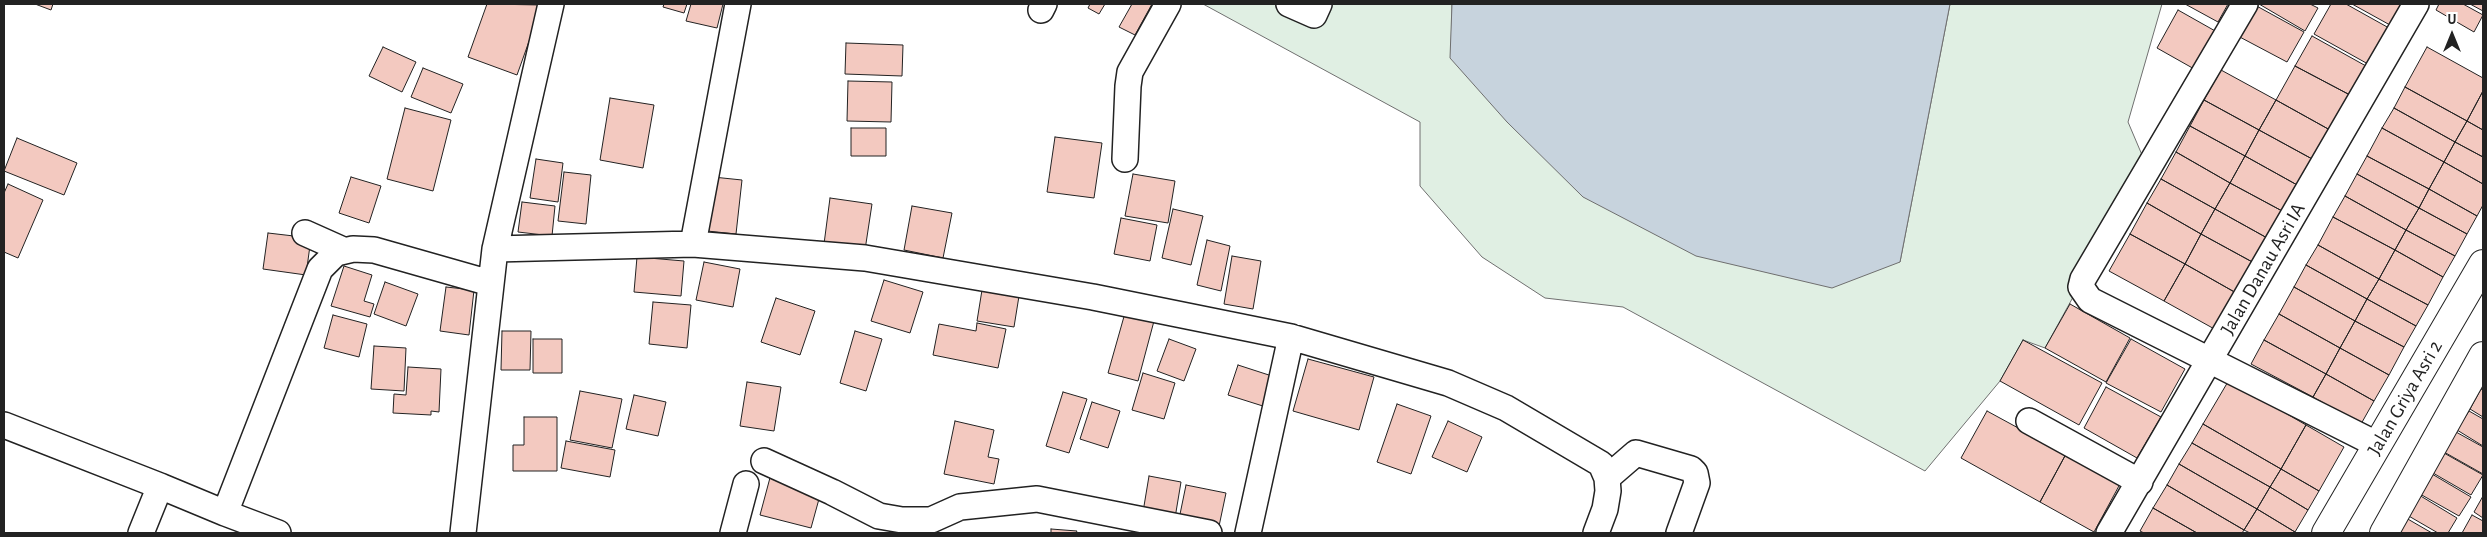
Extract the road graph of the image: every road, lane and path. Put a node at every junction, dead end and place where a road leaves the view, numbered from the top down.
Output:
1 (551, 4) edge
2 (738, 4) edge
3 (1168, 4) edge
4 (1289, 4) edge
5 (1319, 4) edge
6 (2245, 4) edge
7 (2416, 4) edge
8 (1125, 159) dead end
9 (305, 233) dead end
10 (693, 244) junction
11 (496, 249) junction
12 (343, 250) junction
13 (2483, 264) edge
14 (490, 284) junction
15 (1291, 337) junction
16 (2483, 356) edge
17 (2210, 360) junction
18 (2029, 421) dead end
19 (4, 425) edge
20 (2378, 444) junction
21 (764, 461) dead end
22 (1607, 478) junction
23 (2140, 482) junction
24 (746, 484) dead end
25 (160, 486) junction
26 (225, 513) junction
27 (141, 533) edge
28 (278, 533) edge
29 (463, 533) edge
30 (733, 533) edge
31 (1209, 533) edge
32 (1248, 533) edge
33 (1596, 533) edge
34 (1679, 533) edge
35 (2110, 533) edge
36 (2326, 533) edge
37 (2384, 533) edge

1 - 11 street
2 - 10 street
3 - 8 street
4 - 5 street
6 - 17 street
7 - 17 street, Jalan Danau Asri IA
9 - 12 street
10 - 11 street
10 - 15 street
11 - 14 street
12 - 14 street
12 - 26 street
13 - 20 street, Jalan Griya Asri 2
14 - 29 street
15 - 22 street
15 - 32 street
16 - 37 street
17 - 20 street
17 - 23 street, Jalan Danau Asri IA
18 - 23 street
19 - 25 street
20 - 36 street, Jalan Griya Asri 2
21 - 31 street
22 - 33 street
22 - 34 street
23 - 35 street, Jalan Danau Asri IA
24 - 30 street
25 - 26 street
25 - 27 street
26 - 28 street

